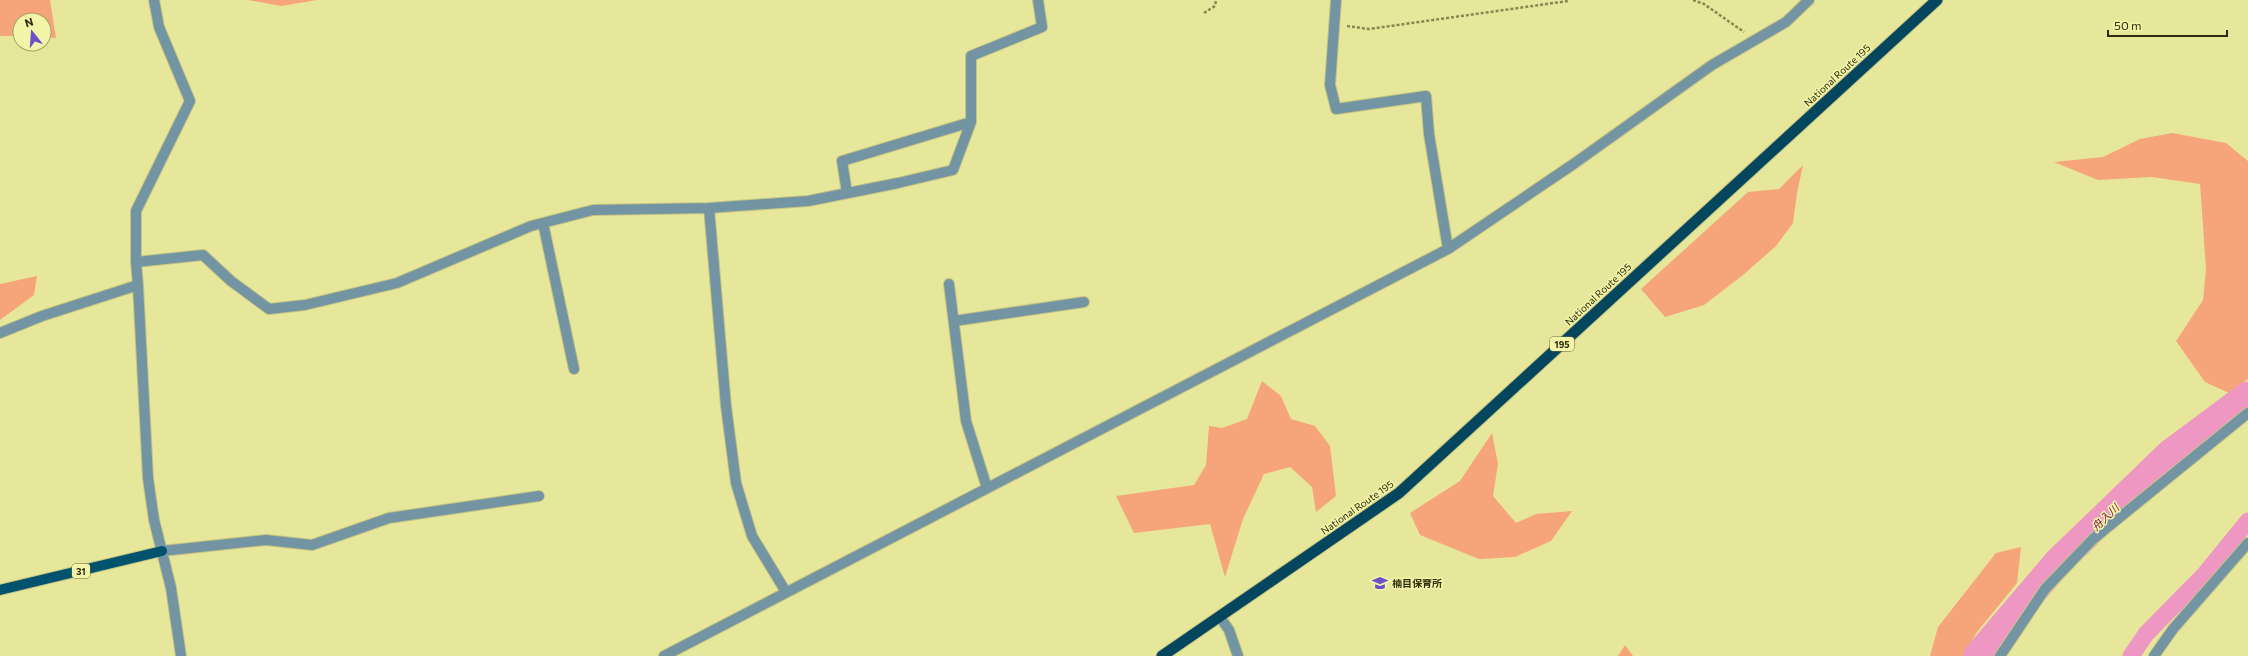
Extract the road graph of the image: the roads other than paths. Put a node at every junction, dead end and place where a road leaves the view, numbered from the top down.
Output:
1 (154, 0) edge
2 (1038, 0) edge
3 (1336, 0) edge
4 (1809, 0) edge
5 (1937, 0) edge
6 (970, 122) junction
7 (847, 194) junction
8 (709, 208) junction
9 (543, 223) junction
10 (1448, 250) junction
11 (136, 262) junction
12 (949, 284) dead end
13 (138, 285) junction
14 (1084, 302) dead end
15 (954, 321) junction
16 (0, 333) edge
17 (574, 369) dead end
18 (2248, 413) edge
19 (987, 488) junction
20 (539, 496) dead end
21 (2248, 543) edge
22 (162, 551) junction
23 (0, 590) edge
24 (786, 592) junction
25 (1220, 617) junction
26 (180, 656) edge
27 (664, 656) edge
28 (1162, 656) edge
29 (1238, 656) edge
30 (2000, 656) edge
31 (2154, 656) edge

1 - 11 street
2 - 6 street
3 - 10 street
4 - 10 street
5 - 25 highway, National Route 195 / 195
6 - 7 street
6 - 7 street
7 - 8 street
8 - 9 street
8 - 24 street
9 - 11 street
9 - 17 street
10 - 19 street
11 - 13 street
12 - 15 street
13 - 16 street
13 - 22 street
14 - 15 street
15 - 19 street
18 - 30 street
19 - 24 street
20 - 22 street
21 - 31 street
22 - 23 main road, 31
22 - 26 street
24 - 27 street
25 - 28 highway, National Route 195 / 195
25 - 29 street

